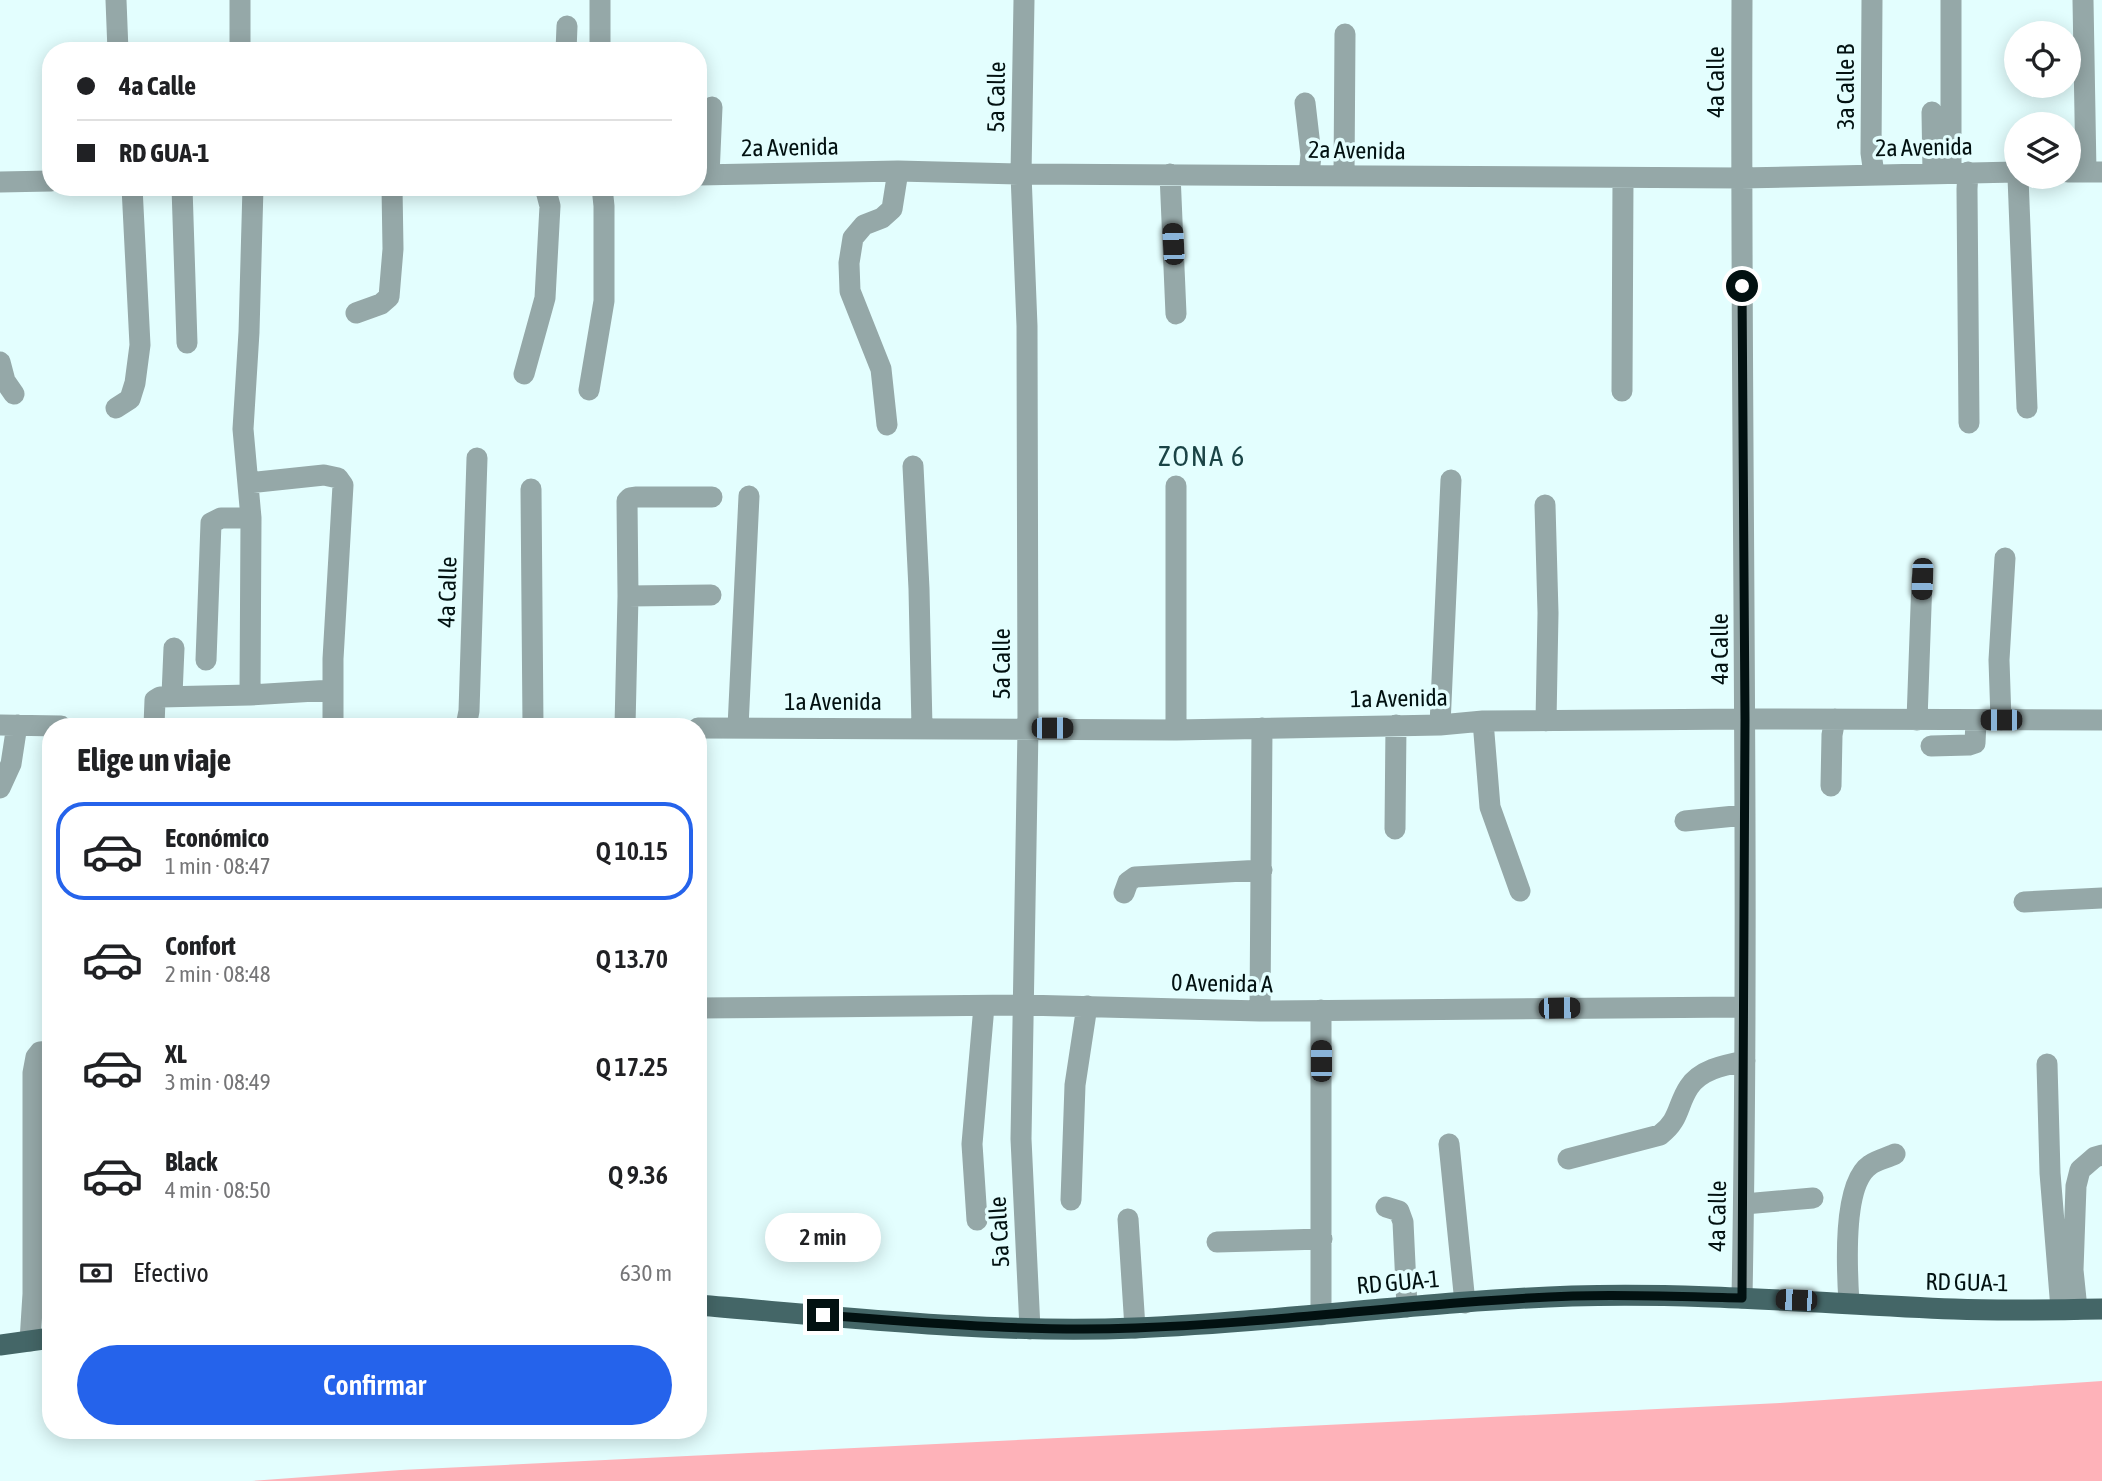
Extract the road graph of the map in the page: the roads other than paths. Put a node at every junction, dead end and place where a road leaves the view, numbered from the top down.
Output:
1 (116, 0) edge
2 (240, 0) edge
3 (600, 0) edge
4 (1024, 0) edge
5 (1741, 0) edge
6 (1872, 0) edge
7 (1951, 0) edge
8 (2083, 0) edge
9 (567, 26) dead end
10 (1345, 34) dead end
11 (118, 42) edge
12 (240, 42) edge
13 (566, 42) edge
14 (600, 42) edge
15 (1305, 103) dead end
16 (712, 107) dead end
17 (1932, 112) dead end
18 (707, 145) edge
19 (898, 172) junction
20 (2004, 172) edge
21 (2085, 172) edge
22 (1951, 173) junction
23 (1021, 174) junction
24 (1170, 174) junction
25 (1874, 174) junction
26 (707, 175) edge
27 (1310, 175) junction
28 (1344, 176) junction
29 (1623, 178) junction
30 (1741, 178) junction
31 (42, 181) edge
32 (0, 183) edge
33 (2018, 189) edge
34 (132, 196) edge
35 (182, 196) edge
36 (253, 196) edge
37 (392, 196) edge
38 (547, 196) edge
39 (603, 196) edge
40 (356, 313) dead end
41 (1176, 314) dead end
42 (187, 343) dead end
43 (0, 362) edge
44 (524, 374) dead end
45 (589, 390) dead end
46 (1622, 391) dead end
47 (14, 394) dead end
48 (116, 408) dead end
49 (2027, 408) dead end
50 (1969, 423) dead end
51 (887, 425) dead end
52 (477, 458) dead end
53 (913, 466) dead end
54 (1451, 480) dead end
55 (248, 483) junction
56 (1176, 486) dead end
57 (531, 489) dead end
58 (749, 496) dead end
59 (712, 497) dead end
60 (1545, 505) dead end
61 (251, 518) junction
62 (2004, 558) dead end
63 (1922, 579) dead end
64 (711, 595) dead end
65 (628, 596) junction
66 (173, 648) dead end
67 (206, 660) dead end
68 (332, 690) junction
69 (172, 695) junction
70 (250, 695) junction
71 (155, 718) edge
72 (333, 718) edge
73 (468, 718) edge
74 (533, 718) edge
75 (625, 718) edge
76 (1745, 719) junction
77 (1835, 719) junction
78 (1917, 720) junction
79 (1976, 720) junction
80 (2001, 720) junction
81 (2102, 720) edge
82 (1483, 721) junction
83 (1546, 721) junction
84 (9, 725) edge
85 (1396, 725) junction
86 (1440, 725) junction
87 (42, 726) edge
88 (738, 727) junction
89 (707, 728) edge
90 (922, 728) junction
91 (1028, 728) junction
92 (1262, 728) junction
93 (1176, 730) junction
94 (1931, 746) dead end
95 (1831, 786) dead end
96 (0, 788) edge
97 (1745, 815) junction
98 (1685, 821) dead end
99 (1395, 830) dead end
100 (1262, 870) junction
101 (1520, 891) dead end
102 (1124, 893) dead end
103 (2102, 898) edge
104 (2024, 902) dead end
105 (1023, 1005) junction
106 (984, 1006) junction
107 (1087, 1006) junction
108 (707, 1007) edge
109 (1744, 1007) junction
110 (1321, 1010) junction
111 (1260, 1011) junction
112 (42, 1052) edge
113 (1745, 1061) junction
114 (2047, 1064) dead end
115 (1449, 1144) dead end
116 (1895, 1154) dead end
117 (2102, 1155) edge
118 (1568, 1159) dead end
119 (1814, 1198) dead end
120 (1071, 1200) dead end
121 (1744, 1204) junction
122 (1386, 1207) dead end
123 (1128, 1219) dead end
124 (977, 1220) dead end
125 (1322, 1239) junction
126 (1217, 1242) dead end
127 (1742, 1298) junction
128 (1465, 1303) junction
129 (1849, 1303) junction
130 (707, 1306) edge
131 (1407, 1307) junction
132 (2102, 1308) edge
133 (2069, 1309) junction
134 (1321, 1315) junction
135 (1135, 1328) junction
136 (1030, 1329) junction
137 (40, 1339) edge
138 (0, 1346) edge

1 - 11 street
2 - 12 street
3 - 14 street
4 - 23 street, 5a Calle
5 - 30 street, 4a Calle
6 - 25 street, 3a Calle B
7 - 22 street
8 - 21 street
9 - 13 street
10 - 28 street
15 - 27 street
16 - 18 street
17 - 22 street
19 - 23 street, 2a Avenida
19 - 26 street, 2a Avenida
19 - 51 street
20 - 22 street, 2a Avenida
22 - 25 street, 2a Avenida
22 - 50 street
23 - 24 street, 2a Avenida
23 - 91 street, 5a Calle
24 - 27 street, 2a Avenida
24 - 41 street
25 - 30 street, 2a Avenida
27 - 28 street, 2a Avenida
28 - 29 street, 2a Avenida
29 - 30 street, 2a Avenida
29 - 46 street
30 - 76 street, 4a Calle
31 - 32 street
33 - 49 street
34 - 48 street
35 - 42 street
36 - 55 street
37 - 40 street
38 - 44 street
39 - 45 street
43 - 47 street
52 - 73 street, 4a Calle
53 - 90 street
54 - 86 street
55 - 61 street
55 - 68 street
56 - 93 street
57 - 74 street
58 - 88 street
59 - 65 street
60 - 83 street
61 - 67 street
61 - 70 street
62 - 80 street
63 - 78 street
64 - 65 street
65 - 75 street
66 - 69 street
68 - 70 street
68 - 72 street
69 - 70 street
69 - 71 street
76 - 77 street, 1a Avenida
76 - 83 street, 1a Avenida
76 - 97 street, 4a Calle
77 - 78 street, 1a Avenida
77 - 95 street
78 - 79 street, 1a Avenida
79 - 80 street, 1a Avenida
79 - 94 street
80 - 81 street, 1a Avenida
82 - 83 street, 1a Avenida
82 - 86 street, 1a Avenida
82 - 101 street
84 - 87 street
84 - 96 street
85 - 86 street, 1a Avenida
85 - 92 street, 1a Avenida
85 - 99 street
88 - 89 street, 1a Avenida
88 - 90 street, 1a Avenida
90 - 91 street, 1a Avenida
91 - 93 street, 1a Avenida
91 - 105 street, 5a Calle
92 - 93 street, 1a Avenida
92 - 100 street
97 - 98 street
97 - 109 street, 4a Calle
100 - 102 street
100 - 111 street
103 - 104 street
105 - 106 street, 0 Avenida A
105 - 107 street, 0 Avenida A
105 - 136 street, 5a Calle
106 - 108 street, 0 Avenida A
106 - 124 street
107 - 111 street, 0 Avenida A
107 - 120 street
109 - 110 street, 0 Avenida A
109 - 113 street, 4a Calle
110 - 111 street, 0 Avenida A
110 - 125 street
112 - 137 street
113 - 118 street
113 - 121 street, 4a Calle
114 - 133 street
115 - 128 street
116 - 129 street
117 - 133 street
119 - 121 street
121 - 127 street, 4a Calle
122 - 131 street
123 - 135 street
125 - 126 street
125 - 134 street
127 - 128 main road, RD GUA-1
127 - 129 main road, RD GUA-1
128 - 131 main road, RD GUA-1
129 - 133 main road, RD GUA-1
130 - 136 main road, RD GUA-1
131 - 134 main road, RD GUA-1
132 - 133 main road, RD GUA-1
134 - 135 main road, RD GUA-1
135 - 136 main road, RD GUA-1
137 - 138 main road

